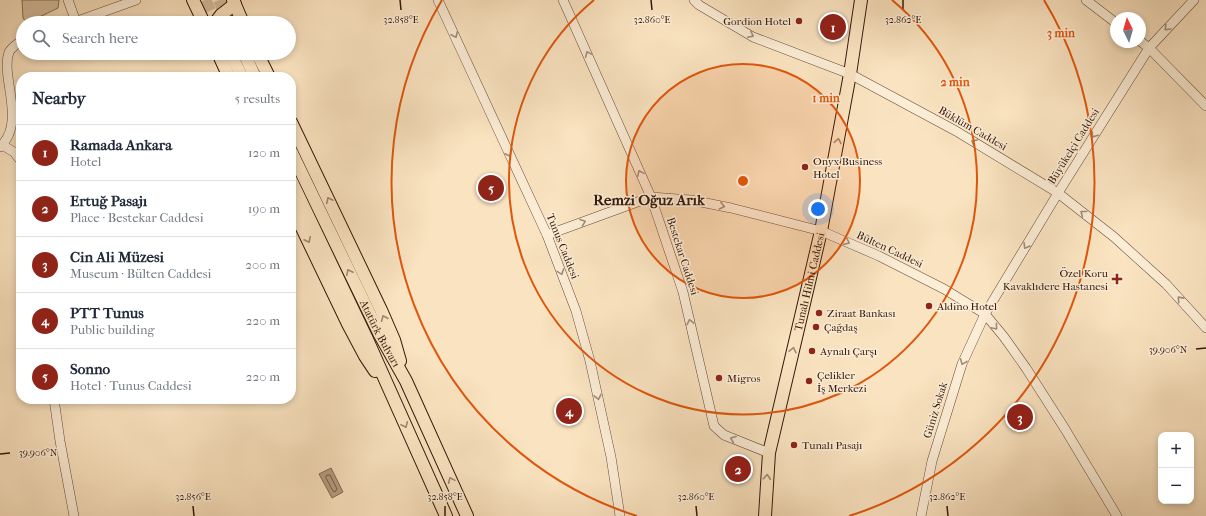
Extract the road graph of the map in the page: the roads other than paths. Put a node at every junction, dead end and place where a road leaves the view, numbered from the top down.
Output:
1 (68, 0) edge
2 (136, 0) edge
3 (193, 0) edge
4 (438, 0) edge
5 (563, 0) edge
6 (694, 0) edge
7 (861, 0) edge
8 (1086, 0) edge
9 (1194, 0) edge
10 (234, 2) edge
11 (72, 16) edge
12 (91, 16) edge
13 (201, 16) edge
14 (220, 16) edge
15 (240, 16) edge
16 (1110, 18) edge
17 (16, 45) edge
18 (1146, 46) edge
19 (1149, 48) junction
20 (2, 60) edge
21 (222, 60) edge
22 (234, 60) edge
23 (247, 60) edge
24 (260, 60) edge
25 (228, 72) edge
26 (240, 72) edge
27 (253, 72) edge
28 (266, 72) edge
29 (850, 74) junction
30 (1206, 106) edge
31 (296, 132) edge
32 (1, 146) edge
33 (16, 155) edge
34 (296, 161) edge
35 (296, 190) edge
36 (1058, 193) junction
37 (651, 197) junction
38 (296, 215) edge
39 (821, 231) junction
40 (547, 235) junction
41 (985, 314) junction
42 (1206, 328) edge
43 (406, 381) junction
44 (389, 390) junction
45 (55, 404) edge
46 (769, 453) junction
47 (74, 516) edge
48 (446, 516) edge
49 (467, 516) edge
50 (620, 516) edge
51 (765, 516) edge
52 (921, 516) edge
53 (1117, 516) edge

1 - 11 street
2 - 12 street
3 - 13 main road
4 -> 40 street, Tunus Caddesi
37 -> 5 street, Bestekar Caddesi
6 -> 29 street, Büklüm Caddesi
7 - 29 main road, Tunalı Hilmi Caddesi
8 - 16 street
9 -> 19 street, Büyükelçi Caddesi
10 - 14 main road
10 - 15 main road
17 - 20 street
18 - 19 street
19 - 30 street
19 -> 36 street, Büyükelçi Caddesi
20 - 32 street
21 - 25 main road
22 - 26 main road
23 - 27 main road
24 - 28 main road
36 -> 29 street, Büklüm Caddesi
39 -> 29 main road, Tunalı Hilmi Caddesi
43 -> 31 main road
32 - 33 street
43 -> 34 main road, Atatürk Bulvarı
35 - 44 main road, Atatürk Bulvarı
36 -> 41 street, Büyükelçi Caddesi
42 -> 36 street, Büklüm Caddesi
37 -> 39 street, Bülten Caddesi
40 -> 37 street, Bülten Caddesi
46 -> 37 street, Bestekar Caddesi
38 -> 44 main road
39 -> 41 street, Bülten Caddesi
46 -> 39 main road, Tunalı Hilmi Caddesi
40 -> 50 street, Tunus Caddesi
41 -> 52 street, Güniz Sokak
41 -> 53 street, Bülten Caddesi
49 -> 43 main road, Atatürk Bulvarı
44 -> 48 main road, Atatürk Bulvarı
45 - 47 street
51 -> 46 main road, Tunalı Hilmi Caddesi

